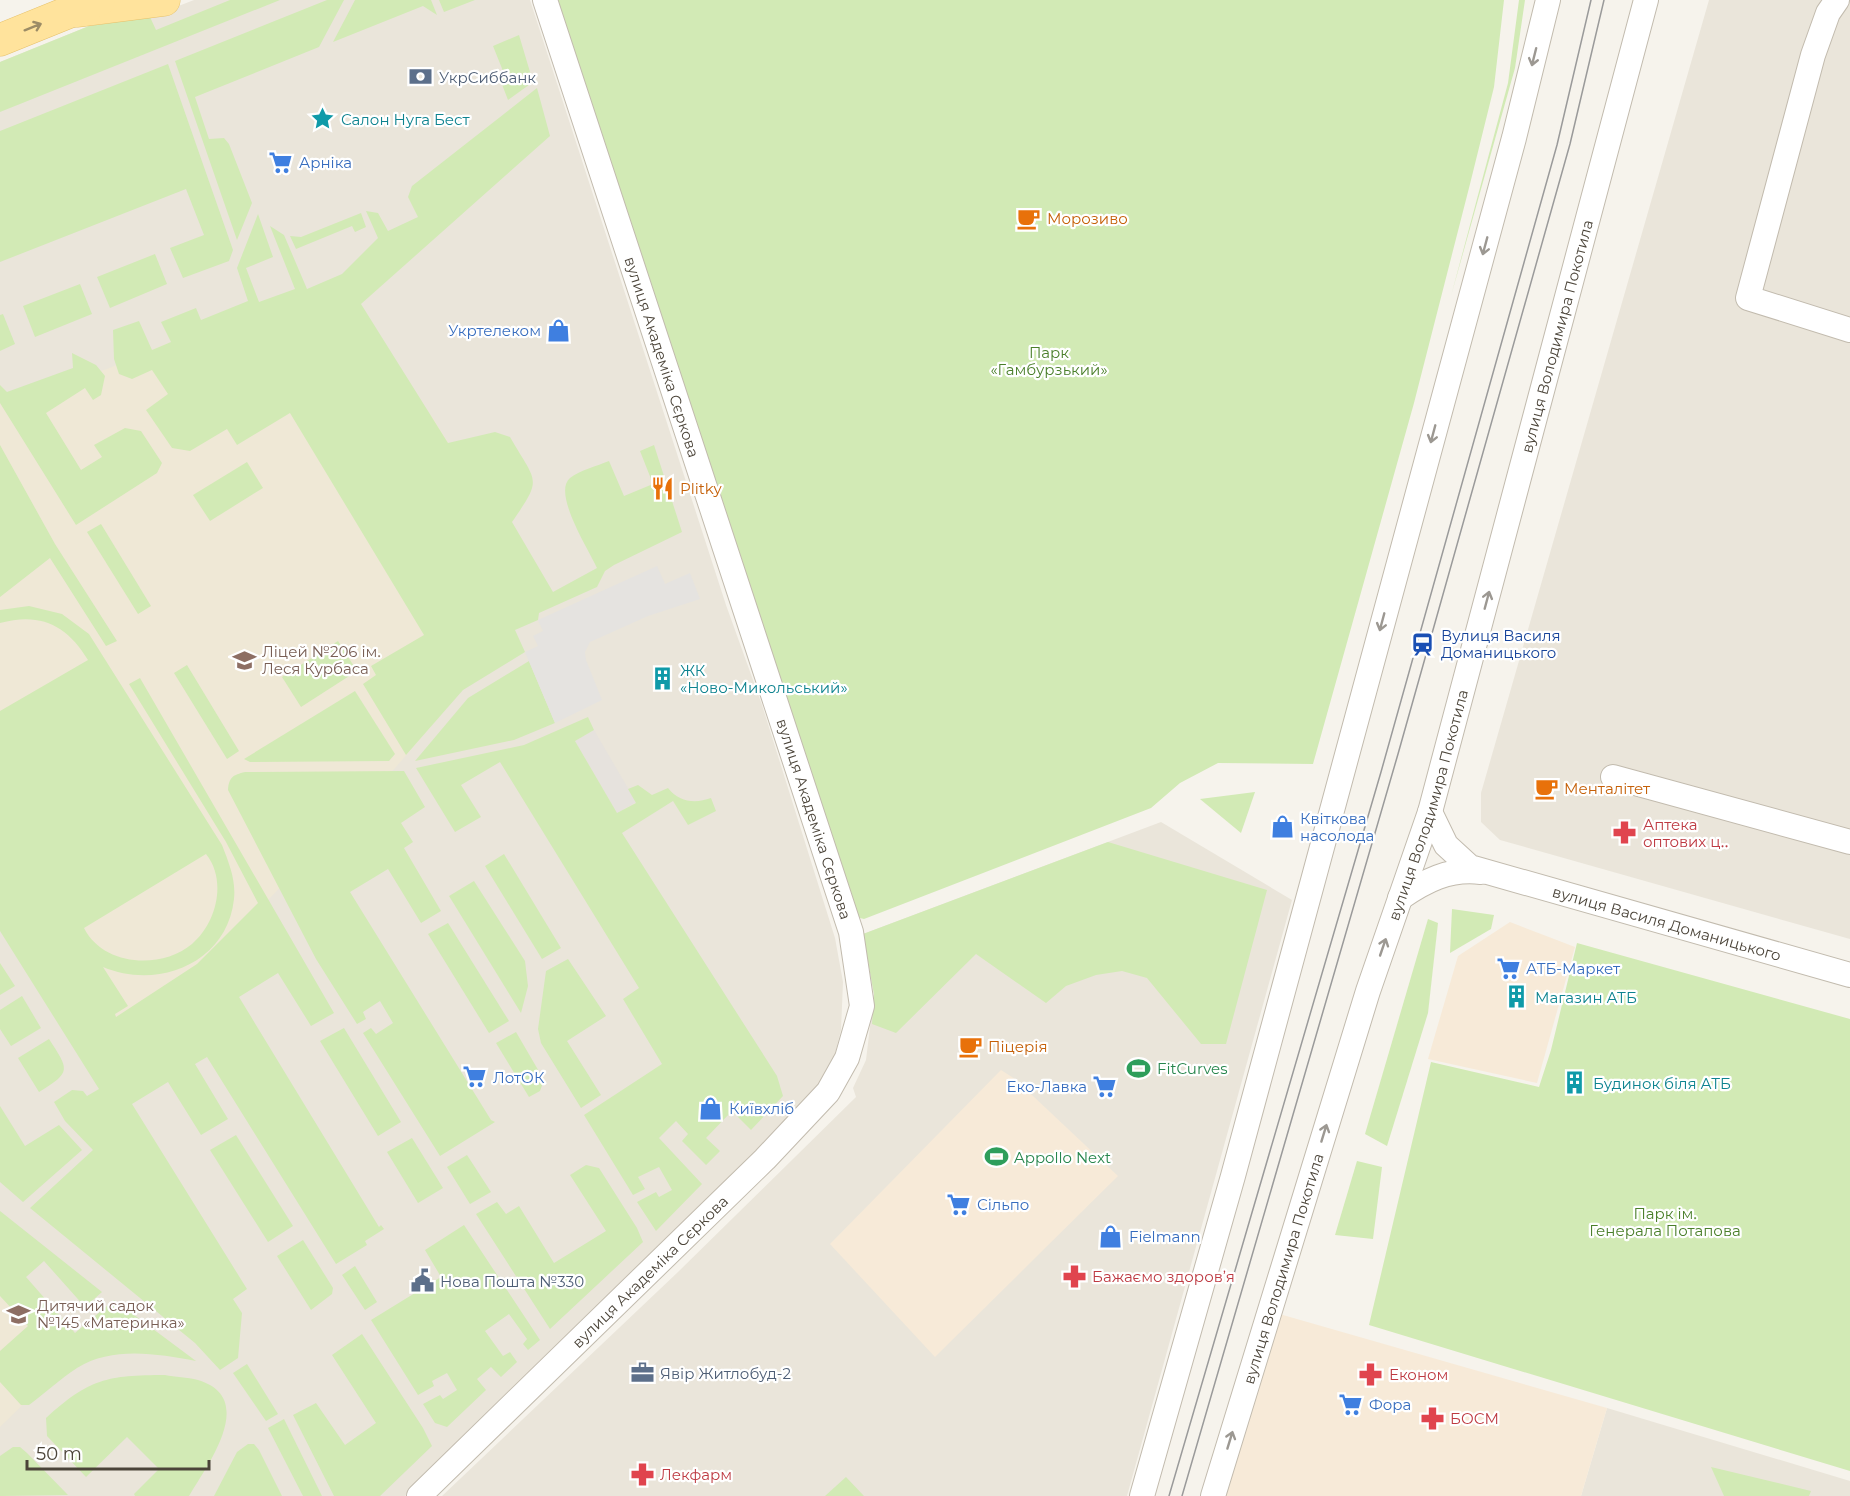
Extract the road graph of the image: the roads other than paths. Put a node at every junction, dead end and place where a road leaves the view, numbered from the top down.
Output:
1 (99, 0) edge
2 (164, 0) edge
3 (545, 0) edge
4 (1548, 0) edge
5 (1646, 0) edge
6 (1837, 0) edge
7 (65, 14) junction
8 (0, 40) edge
9 (1850, 330) edge
10 (1613, 777) dead end
11 (1430, 812) junction
12 (1850, 842) edge
13 (1486, 873) junction
14 (1400, 898) junction
15 (1850, 975) edge
16 (419, 1496) edge
17 (1142, 1496) edge
18 (1213, 1496) edge

1 - 7 main road
2 - 7 main road
3 - 16 street, вулиця Академіка Сєркова
4 -> 17 street
11 -> 5 street, вулиця Володимира Покотила
6 - 9 street
8 -> 7 main road
10 - 12 street
11 - 13 street, вулиця Василя Доманицького
11 - 14 street, вулиця Володимира Покотила
13 - 14 street, вулиця Василя Доманицького
13 - 15 street, вулиця Василя Доманицького
18 -> 14 street, вулиця Володимира Покотила

